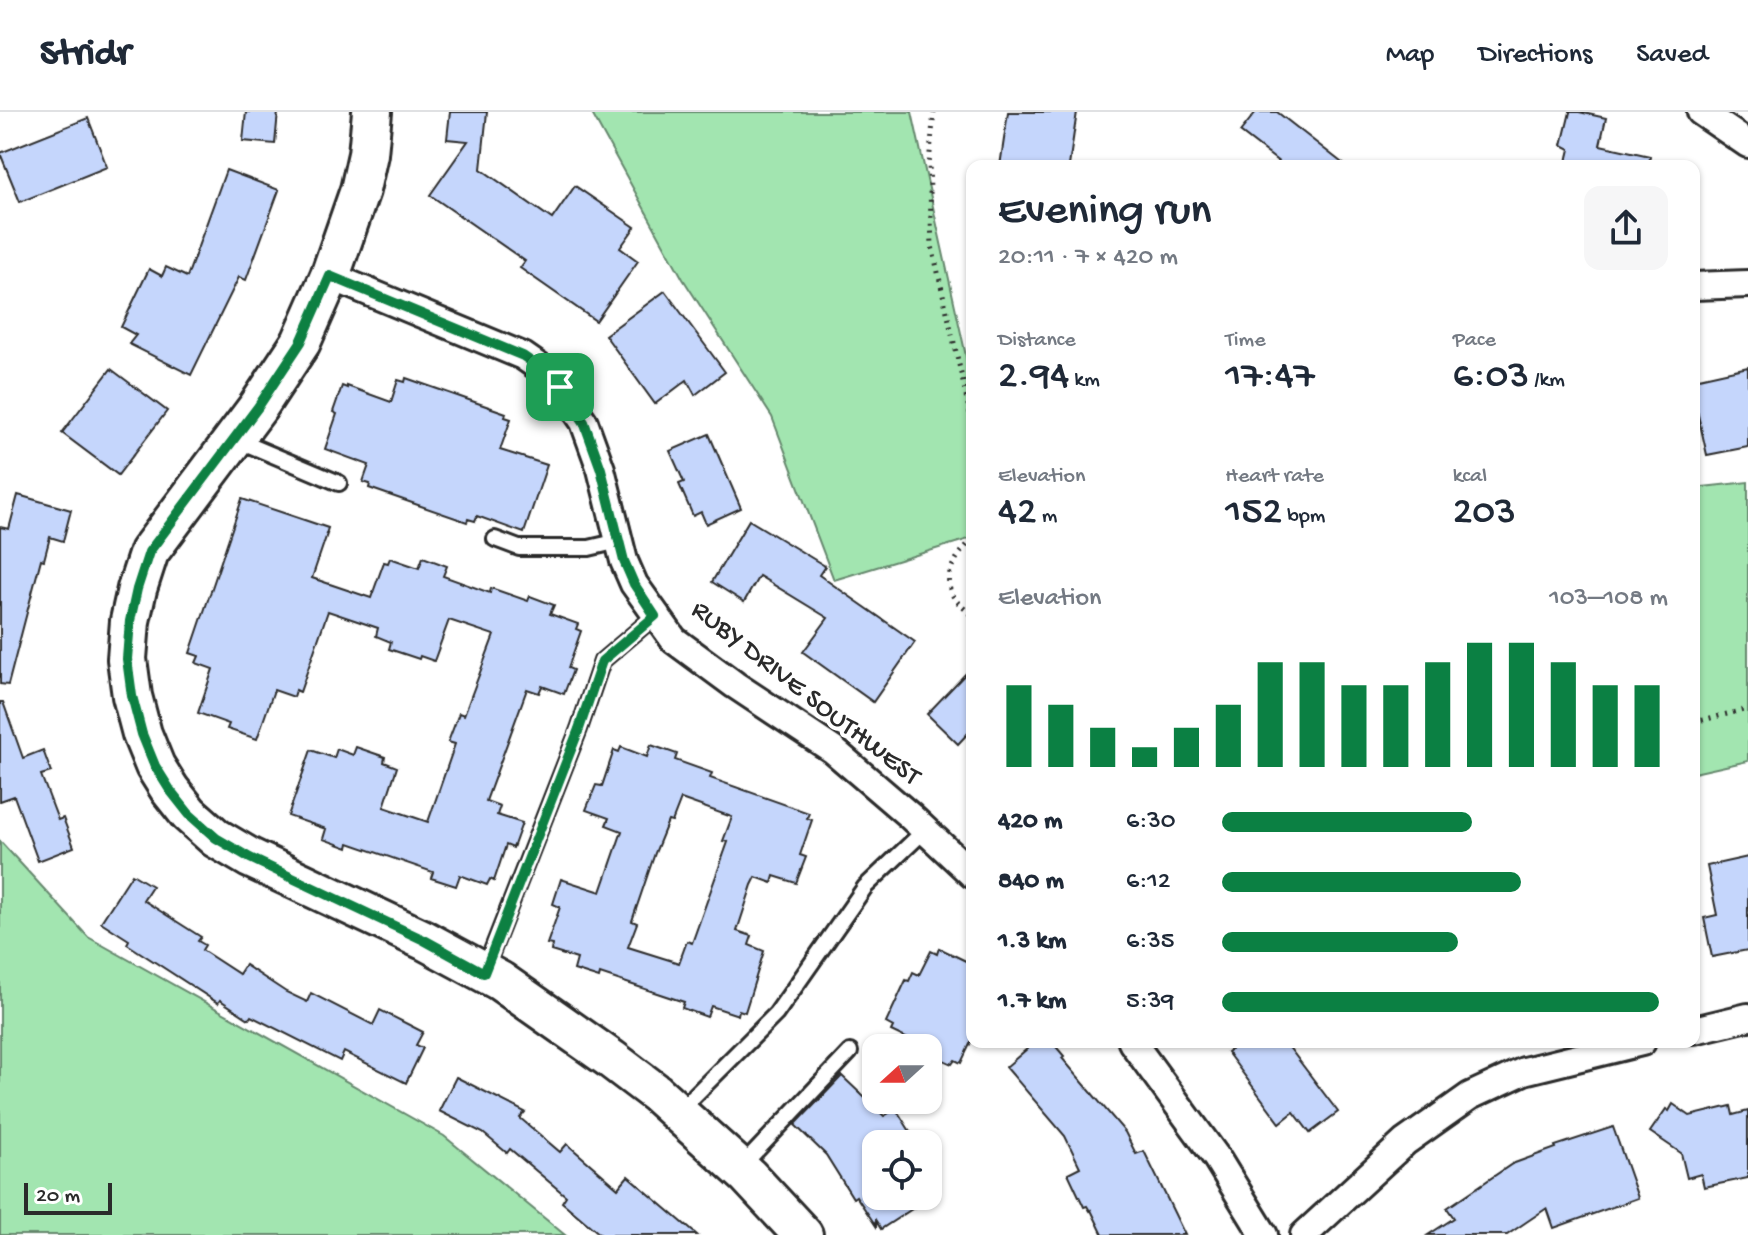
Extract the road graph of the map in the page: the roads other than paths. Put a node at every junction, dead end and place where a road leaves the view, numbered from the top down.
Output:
1 (372, 112) edge
2 (1701, 112) edge
3 (1748, 144) edge
4 (330, 276) junction
5 (1748, 284) edge
6 (1700, 286) edge
7 (234, 438) junction
8 (339, 483) dead end
9 (495, 539) dead end
10 (619, 541) junction
11 (655, 616) junction
12 (925, 830) junction
13 (966, 863) edge
14 (484, 973) junction
15 (1748, 1017) edge
16 (1700, 1029) edge
17 (1137, 1048) edge
18 (1618, 1048) edge
19 (850, 1052) dead end
20 (677, 1112) junction
21 (740, 1169) junction
22 (803, 1235) edge
23 (1264, 1235) edge
24 (1304, 1235) edge

1 - 4 street
2 - 3 street
4 - 7 street
4 - 10 street, RUBY DRIVE SOUTHWEST
5 - 6 street
7 - 8 lane
7 - 14 street
9 - 10 lane
10 - 11 street, RUBY DRIVE SOUTHWEST
11 - 12 street, RUBY DRIVE SOUTHWEST
11 - 14 lane
12 - 13 street, RUBY DRIVE SOUTHWEST
12 - 20 lane
14 - 20 street
15 - 16 street
17 - 23 street
18 - 24 street
19 - 21 lane
20 - 21 street
21 - 22 street

